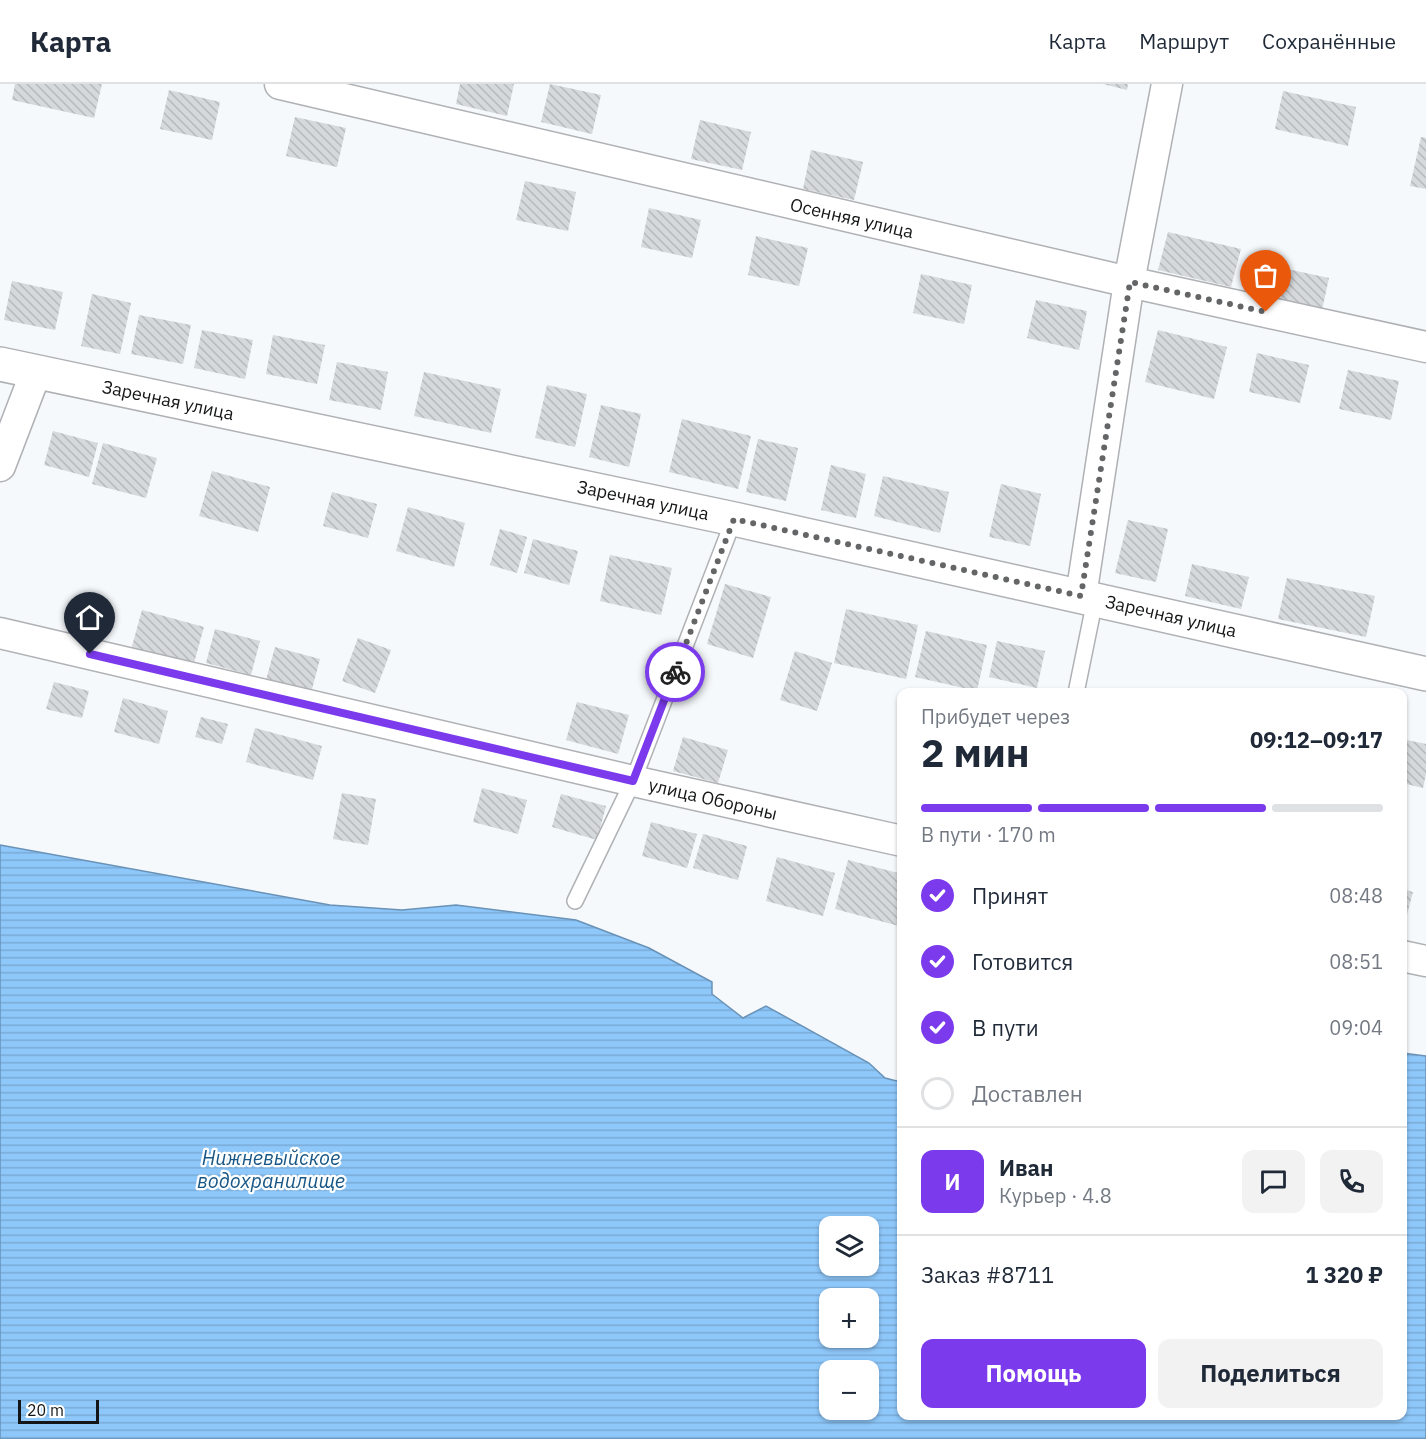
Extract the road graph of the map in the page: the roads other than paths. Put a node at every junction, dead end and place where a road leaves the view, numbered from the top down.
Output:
1 (280, 84) edge
2 (1167, 84) edge
3 (1130, 282) junction
4 (1426, 347) edge
5 (0, 364) edge
6 (36, 372) junction
7 (0, 466) edge
8 (734, 519) junction
9 (1088, 598) junction
10 (0, 633) edge
11 (1426, 674) edge
12 (1077, 688) edge
13 (633, 781) junction
14 (897, 840) edge
15 (576, 901) dead end
16 (1407, 957) edge
17 (1426, 961) edge

1 - 3 street, Осенняя улица
2 - 3 street
3 - 4 street, Осенняя улица
3 - 9 street
5 - 6 street, Заречная улица
6 - 7 street
6 - 8 street, Заречная улица
8 - 9 street, Заречная улица
8 - 13 lane
9 - 11 street, Заречная улица
9 - 12 lane
10 - 13 street, улица Обороны
13 - 14 street, улица Обороны
13 - 15 lane
16 - 17 street

